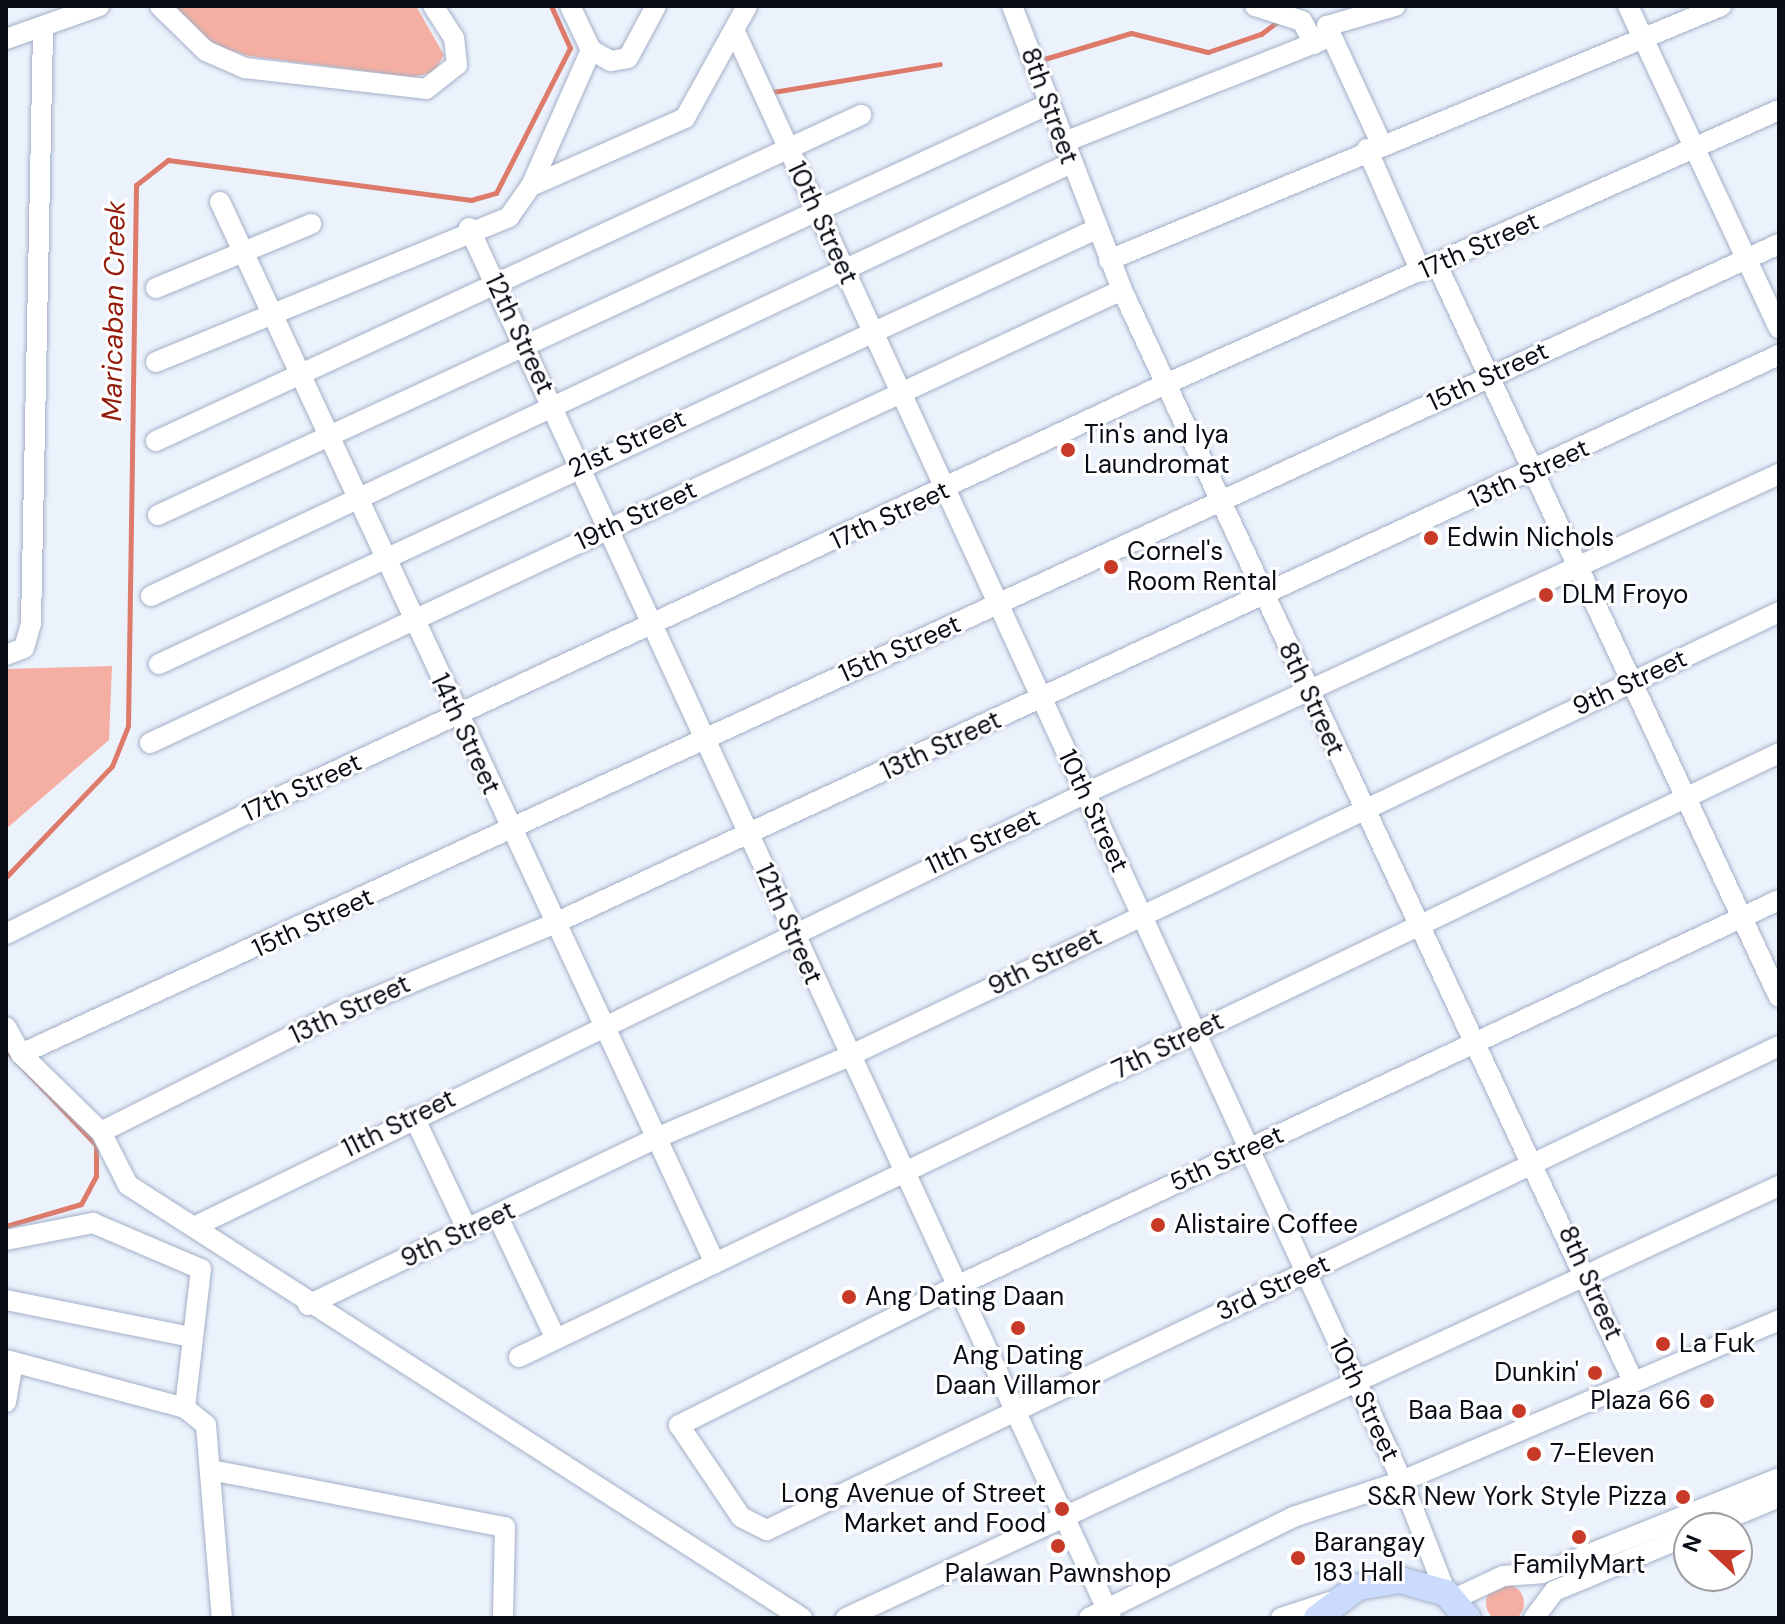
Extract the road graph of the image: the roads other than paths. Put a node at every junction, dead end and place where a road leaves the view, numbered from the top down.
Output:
1 (99, 6) edge
2 (160, 6) edge
3 (433, 6) edge
4 (570, 6) edge
5 (656, 6) edge
6 (747, 6) edge
7 (1012, 6) edge
8 (1255, 6) edge
9 (1395, 6) edge
10 (1628, 6) edge
11 (1721, 6) edge
12 (43, 29) junction
13 (735, 32) junction
14 (1641, 33) junction
15 (1325, 34) junction
16 (6, 39) edge
17 (591, 50) junction
18 (1049, 104) junction
19 (1779, 110) edge
20 (861, 115) dead end
21 (1062, 143) junction
22 (1374, 146) junction
23 (1695, 148) junction
24 (788, 150) junction
25 (1069, 164) junction
26 (531, 186) junction
27 (220, 202) dead end
28 (815, 209) junction
29 (311, 224) dead end
30 (469, 228) junction
31 (1096, 229) junction
32 (1779, 244) edge
33 (244, 253) junction
34 (1748, 259) junction
35 (1109, 260) junction
36 (1429, 268) junction
37 (844, 271) junction
38 (496, 283) junction
39 (156, 288) dead end
40 (1122, 290) junction
41 (271, 311) junction
42 (1779, 328) edge
43 (871, 330) junction
44 (524, 344) junction
45 (1779, 355) edge
46 (156, 362) dead end
47 (299, 373) junction
48 (1490, 376) junction
49 (1168, 383) junction
50 (900, 393) junction
51 (552, 406) junction
52 (327, 435) junction
53 (156, 441) dead end
54 (580, 466) junction
55 (1534, 473) junction
56 (1779, 474) edge
57 (945, 490) junction
58 (356, 496) junction
59 (1221, 500) junction
60 (158, 515) dead end
61 (609, 529) junction
62 (384, 558) junction
63 (1577, 563) junction
64 (151, 596) dead end
65 (1263, 597) junction
66 (998, 605) junction
67 (1779, 612) edge
68 (413, 620) junction
69 (655, 627) junction
70 (6, 655) edge
71 (159, 664) dead end
72 (1633, 682) junction
73 (1308, 691) junction
74 (1042, 699) junction
75 (457, 716) junction
76 (705, 737) junction
77 (150, 743) dead end
78 (1779, 753) edge
79 (1086, 793) junction
80 (1685, 798) junction
81 (1362, 810) junction
82 (510, 831) junction
83 (749, 834) junction
84 (1779, 900) edge
85 (1141, 916) junction
86 (1743, 917) junction
87 (553, 924) junction
88 (1415, 928) junction
89 (792, 933) junction
90 (6, 934) edge
91 (1779, 997) edge
92 (600, 1025) junction
93 (6, 1027) edge
94 (1194, 1033) junction
95 (1475, 1044) junction
96 (21, 1054) junction
97 (1776, 1054) edge
98 (847, 1057) junction
99 (414, 1117) junction
100 (101, 1132) junction
101 (654, 1139) junction
102 (1248, 1149) junction
103 (1536, 1162) junction
104 (903, 1173) junction
105 (1779, 1186) edge
106 (498, 1217) junction
107 (194, 1227) junction
108 (468, 1231) junction
109 (6, 1240) edge
110 (715, 1263) junction
111 (1586, 1272) junction
112 (1306, 1273) junction
113 (957, 1286) junction
114 (6, 1300) edge
115 (308, 1305) junction
116 (1779, 1320) edge
117 (192, 1337) junction
118 (556, 1339) junction
119 (519, 1357) dead end
120 (10, 1362) edge
121 (1354, 1377) junction
122 (1633, 1381) junction
123 (6, 1402) edge
124 (185, 1408) junction
125 (1014, 1408) junction
126 (211, 1470) junction
127 (1779, 1478) edge
128 (1402, 1481) junction
129 (1779, 1497) edge
130 (1062, 1512) junction
131 (1743, 1512) edge
132 (767, 1530) joint
133 (1673, 1542) edge
134 (1523, 1578) junction
135 (1456, 1603) edge
136 (1327, 1609) edge
137 (1102, 1615) edge
138 (1535, 1615) edge
139 (222, 1618) edge
140 (503, 1618) edge
141 (802, 1618) edge
142 (846, 1618) edge
143 (1281, 1618) edge

1 - 12 street
2 - 3 street
4 - 17 street
5 - 17 street
6 - 13 street
7 - 18 street, 8th Street
8 - 15 street
9 - 15 street
10 - 14 street
11 - 14 street
12 - 16 street
12 - 70 street
13 - 24 street, 10th Street
13 - 26 street
14 - 22 street
14 - 23 street
15 - 21 street
15 - 22 street
17 - 26 street
18 - 21 street, 8th Street
18 - 28 street
19 - 23 street, 17th Street
20 - 24 street
21 - 25 street, 8th Street
22 - 35 street
22 - 36 street
23 - 34 street
23 - 36 street, 17th Street
24 - 28 street, 10th Street
24 - 38 street
25 - 31 street, 8th Street
25 - 37 street
26 - 30 street
27 - 33 street, 14th Street
28 - 37 street, 10th Street
28 - 44 street
29 - 33 street
30 - 38 street, 12th Street
30 - 41 street
31 - 35 street, 8th Street
31 - 43 street, 21st Street
32 - 34 street, 15th Street
33 - 39 street
33 - 41 street, 14th Street
34 - 42 street
34 - 48 street, 15th Street
35 - 40 street, 8th Street
36 - 48 street
36 - 49 street, 17th Street
37 - 43 street, 10th Street
37 - 51 street
38 - 44 street, 12th Street
38 - 47 street
40 - 49 street, 8th Street
40 - 50 street, 19th Street
41 - 46 street
41 - 47 street, 14th Street
43 - 50 street, 10th Street
43 - 54 street, 21st Street
44 - 51 street, 12th Street
44 - 52 street
45 - 55 street, 13th Street
47 - 52 street, 14th Street
47 - 53 street
48 - 55 street
48 - 59 street, 15th Street
49 - 57 street, 17th Street
49 - 59 street, 8th Street
50 - 57 street, 10th Street
50 - 61 street, 19th Street
51 - 54 street, 12th Street
51 - 58 street
52 - 58 street, 14th Street
52 - 60 street
54 - 61 street, 12th Street
54 - 62 street, 21st Street
55 - 63 street
55 - 65 street, 13th Street
56 - 63 street, 11th Street
57 - 66 street, 10th Street
57 - 69 street, 17th Street
58 - 62 street, 14th Street
58 - 64 street
59 - 65 street, 8th Street
59 - 66 street, 15th Street
61 - 68 street, 19th Street
61 - 69 street, 12th Street
62 - 68 street, 14th Street
62 - 71 street, 21st Street
63 - 72 street
63 - 73 street, 11th Street
65 - 73 street, 8th Street
65 - 74 street, 13th Street
66 - 74 street, 10th Street
66 - 76 street, 15th Street
67 - 72 street, 9th Street
68 - 75 street, 14th Street
68 - 77 street, 19th Street
69 - 75 street, 17th Street
69 - 76 street, 12th Street
72 - 80 street
72 - 81 street, 9th Street
73 - 79 street, 11th Street
73 - 81 street, 8th Street
74 - 79 street, 10th Street
74 - 83 street, 13th Street
75 - 82 street, 14th Street
75 - 90 street, 17th Street
76 - 82 street, 15th Street
76 - 83 street, 12th Street
78 - 80 street, 7th Street
79 - 85 street, 10th Street
79 - 89 street, 11th Street
80 - 86 street
80 - 88 street, 7th Street
81 - 85 street, 9th Street
81 - 88 street, 8th Street
82 - 87 street, 14th Street
82 - 96 street, 15th Street
83 - 87 street, 13th Street
83 - 89 street, 12th Street
84 - 86 street, 5th Street
85 - 94 street, 10th Street
85 - 98 street, 9th Street
86 - 91 street
86 - 95 street, 5th Street
87 - 92 street, 14th Street
87 - 100 street, 13th Street
88 - 94 street, 7th Street
88 - 95 street, 8th Street
89 - 92 street, 11th Street
89 - 98 street, 12th Street
92 - 99 street, 11th Street
92 - 101 street, 14th Street
93 - 96 street
94 - 102 street, 10th Street
94 - 104 street, 7th Street
95 - 102 street, 5th Street
95 - 103 street, 8th Street
96 - 100 street
97 - 103 street, 3rd Street
98 - 101 street, 9th Street
98 - 104 street, 12th Street
99 - 107 street, 11th Street
99 - 108 street
100 - 107 street
101 - 106 street, 9th Street
101 - 110 street, 14th Street
102 - 112 street, 10th Street
102 - 113 street, 5th Street
103 - 111 street, 8th Street
103 - 112 street, 3rd Street
104 - 110 street, 7th Street
104 - 113 street, 12th Street
105 - 111 street
106 - 108 street, 9th Street
106 - 118 street
107 - 115 street
108 - 115 street, 9th Street
109 - 117 street
110 - 118 street, 7th Street
111 - 121 street
111 - 122 street, 8th Street
112 - 121 street, 10th Street
112 - 125 street, 3rd Street
113 - 125 street, 12th Street
113 - 132 street, 5th Street
114 - 117 street
115 - 141 street
116 - 122 street
117 - 124 street
118 - 119 street, 7th Street
120 - 123 street
120 - 124 street
121 - 128 street, 10th Street
121 - 130 street
122 - 128 street
124 - 126 street
125 - 130 street, 12th Street
125 - 132 street, 3rd Street
126 - 139 street
126 - 140 street
127 - 134 street
128 - 135 street, 10th Street
128 - 137 street
129 - 131 street
130 - 137 street, 12th Street
130 - 142 street
133 - 138 street
134 - 135 street
134 - 138 street
135 - 136 main road
136 - 143 street

